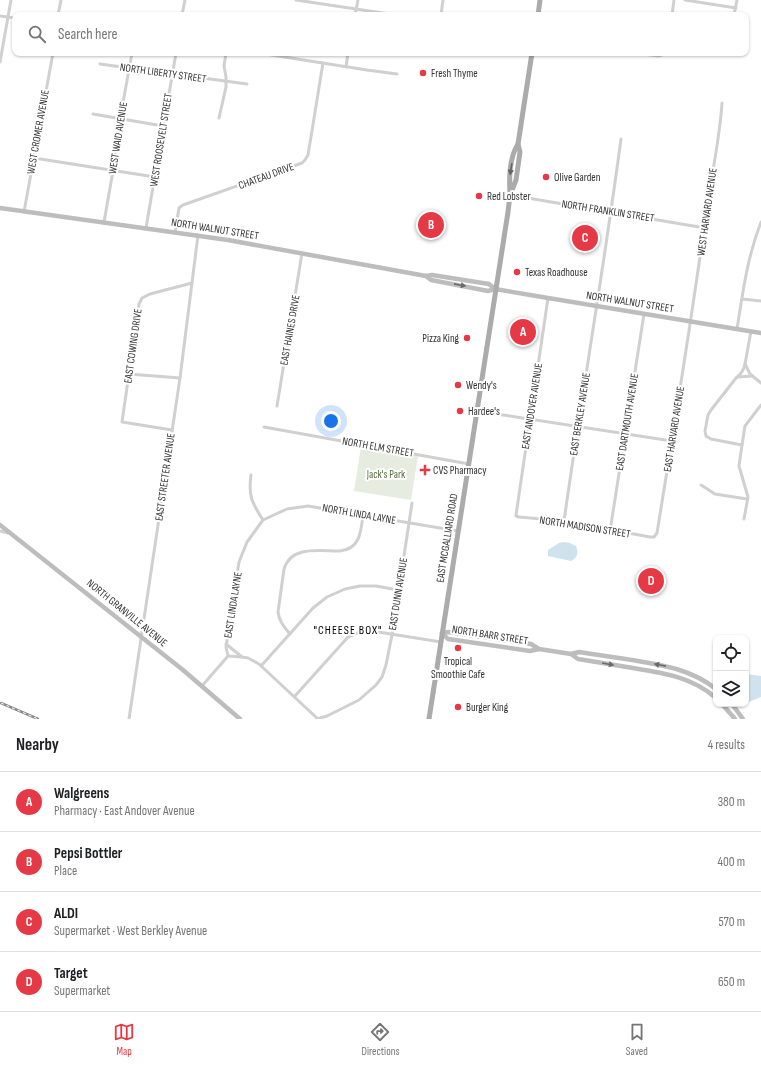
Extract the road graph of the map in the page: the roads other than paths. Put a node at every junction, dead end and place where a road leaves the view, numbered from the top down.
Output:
1 (11, 0) edge
2 (61, 0) edge
3 (185, 0) edge
4 (296, 0) edge
5 (358, 0) edge
6 (443, 0) edge
7 (540, 0) edge
8 (674, 0) edge
9 (685, 0) edge
10 (737, 0) edge
11 (736, 8) junction
12 (356, 9) junction
13 (59, 12) edge
14 (183, 12) edge
15 (356, 12) edge
16 (376, 12) edge
17 (441, 12) edge
18 (538, 12) edge
19 (672, 12) edge
20 (735, 12) edge
21 (0, 16) edge
22 (8, 17) junction
23 (12, 18) edge
24 (52, 56) edge
25 (131, 56) edge
26 (175, 56) edge
27 (226, 56) edge
28 (276, 56) edge
29 (348, 56) edge
30 (532, 56) edge
31 (0, 62) edge
32 (100, 64) dead end
33 (323, 64) junction
34 (346, 67) junction
35 (129, 68) junction
36 (172, 74) junction
37 (397, 74) dead end
38 (226, 81) junction
39 (247, 84) dead end
40 (722, 104) dead end
41 (93, 114) dead end
42 (219, 118) dead end
43 (120, 119) junction
44 (163, 126) junction
45 (621, 139) dead end
46 (34, 158) junction
47 (113, 171) junction
48 (155, 177) junction
49 (510, 195) junction
50 (0, 208) edge
51 (611, 211) junction
52 (24, 212) junction
53 (104, 222) junction
54 (761, 222) edge
55 (146, 228) junction
56 (705, 228) junction
57 (175, 232) junction
58 (198, 236) junction
59 (302, 253) junction
60 (192, 283) junction
61 (496, 289) junction
62 (548, 298) junction
63 (742, 298) junction
64 (761, 302) edge
65 (597, 306) junction
66 (644, 314) junction
67 (691, 321) junction
68 (737, 329) junction
69 (751, 331) junction
70 (761, 333) edge
71 (745, 364) junction
72 (129, 374) junction
73 (752, 376) junction
74 (738, 377) junction
75 (180, 378) junction
76 (761, 383) edge
77 (761, 405) edge
78 (277, 406) dead end
79 (477, 410) junction
80 (530, 419) junction
81 (578, 426) junction
82 (264, 428) dead end
83 (172, 430) junction
84 (626, 433) junction
85 (672, 441) junction
86 (742, 445) junction
87 (468, 464) junction
88 (251, 475) dead end
89 (701, 485) dead end
90 (747, 499) junction
91 (412, 503) dead end
92 (363, 515) junction
93 (516, 515) joint
94 (744, 519) dead end
95 (263, 520) junction
96 (564, 522) junction
97 (409, 523) junction
98 (0, 525) edge
99 (610, 530) junction
100 (0, 531) edge
101 (458, 531) junction
102 (11, 533) junction
103 (656, 536) joint
104 (398, 590) junction
105 (442, 633) junction
106 (290, 634) junction
107 (392, 635) junction
108 (141, 636) junction
109 (441, 642) junction
110 (226, 644) junction
111 (571, 654) junction
112 (228, 656) junction
113 (242, 657) junction
114 (261, 666) junction
115 (202, 686) junction
116 (713, 687) edge
117 (713, 695) edge
118 (294, 696) junction
119 (724, 707) edge
120 (734, 707) edge
121 (129, 719) edge
122 (240, 719) edge
123 (318, 719) edge
124 (429, 719) edge
125 (734, 719) edge
126 (743, 719) edge

1 - 22 street
2 - 13 street
3 - 14 street
4 - 12 street
5 - 12 street
6 - 17 street
7 - 18 main road
8 - 19 street
9 - 11 street
10 - 11 street
11 - 20 street
12 - 15 street
12 - 16 street
21 - 22 street
22 - 23 street
22 - 31 street
24 - 46 street, WEST CROMER AVENUE
25 - 35 street, WEST WAID AVENUE
26 - 36 street, WEST ROOSEVELT STREET
27 - 38 street
28 - 33 street
29 - 34 street
30 - 49 main road, EAST MCGALLIARD ROAD
32 - 35 street, NORTH LIBERTY STREET
33 - 34 street
33 - 57 street, CHATEAU DRIVE
34 - 37 street
35 - 36 street, NORTH LIBERTY STREET
35 - 43 street, WEST WAID AVENUE
36 - 38 street, NORTH LIBERTY STREET
36 - 44 street, WEST ROOSEVELT STREET
38 - 39 street, NORTH LIBERTY STREET
38 - 42 street
40 - 56 street, WEST HARVARD AVENUE
41 - 43 street
43 - 44 street
43 - 47 street, WEST WAID AVENUE
44 - 48 street, WEST ROOSEVELT STREET
45 - 51 street, EAST BERKLEY AVENUE
46 - 47 street
46 - 52 street, WEST CROMER AVENUE
47 - 48 street
47 - 53 street, WEST WAID AVENUE
48 - 55 street, WEST ROOSEVELT STREET
49 - 51 street, NORTH FRANKLIN STREET
49 - 61 main road, EAST MCGALLIARD ROAD
50 - 52 main road, NORTH WALNUT STREET
51 - 56 street, NORTH FRANKLIN STREET
51 - 65 street, EAST BERKLEY AVENUE
52 - 53 main road, NORTH WALNUT STREET
53 - 55 main road, NORTH WALNUT STREET
54 - 63 street
55 - 57 main road, NORTH WALNUT STREET
56 - 67 street, WEST HARVARD AVENUE
57 - 58 main road, NORTH WALNUT STREET
58 - 59 main road, NORTH WALNUT STREET
58 - 60 street, EAST STREETER AVENUE
59 - 61 main road, NORTH WALNUT STREET
59 - 78 street, EAST HAINES DRIVE
60 - 72 street, EAST COWING DRIVE
60 - 75 street, EAST STREETER AVENUE
61 - 62 main road, NORTH WALNUT STREET
61 - 79 main road, EAST MCGALLIARD ROAD
62 - 65 main road, NORTH WALNUT STREET
62 - 80 street, EAST ANDOVER AVENUE
63 - 64 street
63 - 68 street
65 - 66 main road, NORTH WALNUT STREET
65 - 81 street, EAST BERKLEY AVENUE
66 - 67 main road, NORTH WALNUT STREET
66 - 84 street, EAST DARTMOUTH AVENUE
67 - 68 main road, NORTH WALNUT STREET
67 - 85 street, EAST HARVARD AVENUE
68 - 69 main road, NORTH WALNUT STREET
69 - 70 main road, NORTH WALNUT STREET
69 - 71 street
71 - 73 street
71 - 74 street
72 - 75 street
72 - 83 street, EAST COWING DRIVE
73 - 74 street
73 - 76 street
74 - 86 street
75 - 83 street, EAST STREETER AVENUE
77 - 86 street
79 - 80 street
79 - 87 main road, EAST MCGALLIARD ROAD
80 - 81 street
80 - 93 street, EAST ANDOVER AVENUE
81 - 84 street
81 - 96 street, EAST BERKLEY AVENUE
82 - 87 street, NORTH ELM STREET
83 - 108 street, EAST STREETER AVENUE
84 - 85 street
84 - 99 street, EAST DARTMOUTH AVENUE
85 - 103 street, EAST HARVARD AVENUE
86 - 90 street
87 - 101 main road, EAST MCGALLIARD ROAD
88 - 95 street
89 - 90 street
90 - 94 street
91 - 97 street, EAST DUNN AVENUE
92 - 95 street, NORTH LINDA LAYNE
92 - 97 street, NORTH LINDA LAYNE
92 - 106 street
93 - 96 street, NORTH MADISON STREET
95 - 110 street, EAST LINDA LAYNE
96 - 99 street, NORTH MADISON STREET
97 - 101 street, NORTH LINDA LAYNE
97 - 104 street, EAST DUNN AVENUE
98 - 102 main road, NORTH GRANVILLE AVENUE
99 - 103 street, NORTH MADISON STREET
100 - 102 street
101 - 105 main road, EAST MCGALLIARD ROAD
102 - 108 main road, NORTH GRANVILLE AVENUE
104 - 106 street
104 - 107 street, EAST DUNN AVENUE
105 - 109 main road, EAST MCGALLIARD ROAD
105 - 111 main road, NORTH BARR STREET
106 - 114 street
107 - 109 street, NORTH BARR STREET
107 - 118 street, NORTH BARR STREET
107 - 123 street, EAST DUNN AVENUE
108 - 115 main road, NORTH GRANVILLE AVENUE
108 - 121 street, EAST STREETER AVENUE
109 - 124 main road, EAST MCGALLIARD ROAD
110 - 112 street, EAST LINDA LAYNE
110 - 113 street
116 -> 111 main road, NORTH BARR STREET
111 -> 117 main road, NORTH BARR STREET
112 - 113 street
112 - 115 street
113 - 114 street
114 - 118 street
115 - 122 main road, NORTH GRANVILLE AVENUE
118 - 123 street
119 - 125 main road
120 - 126 main road

